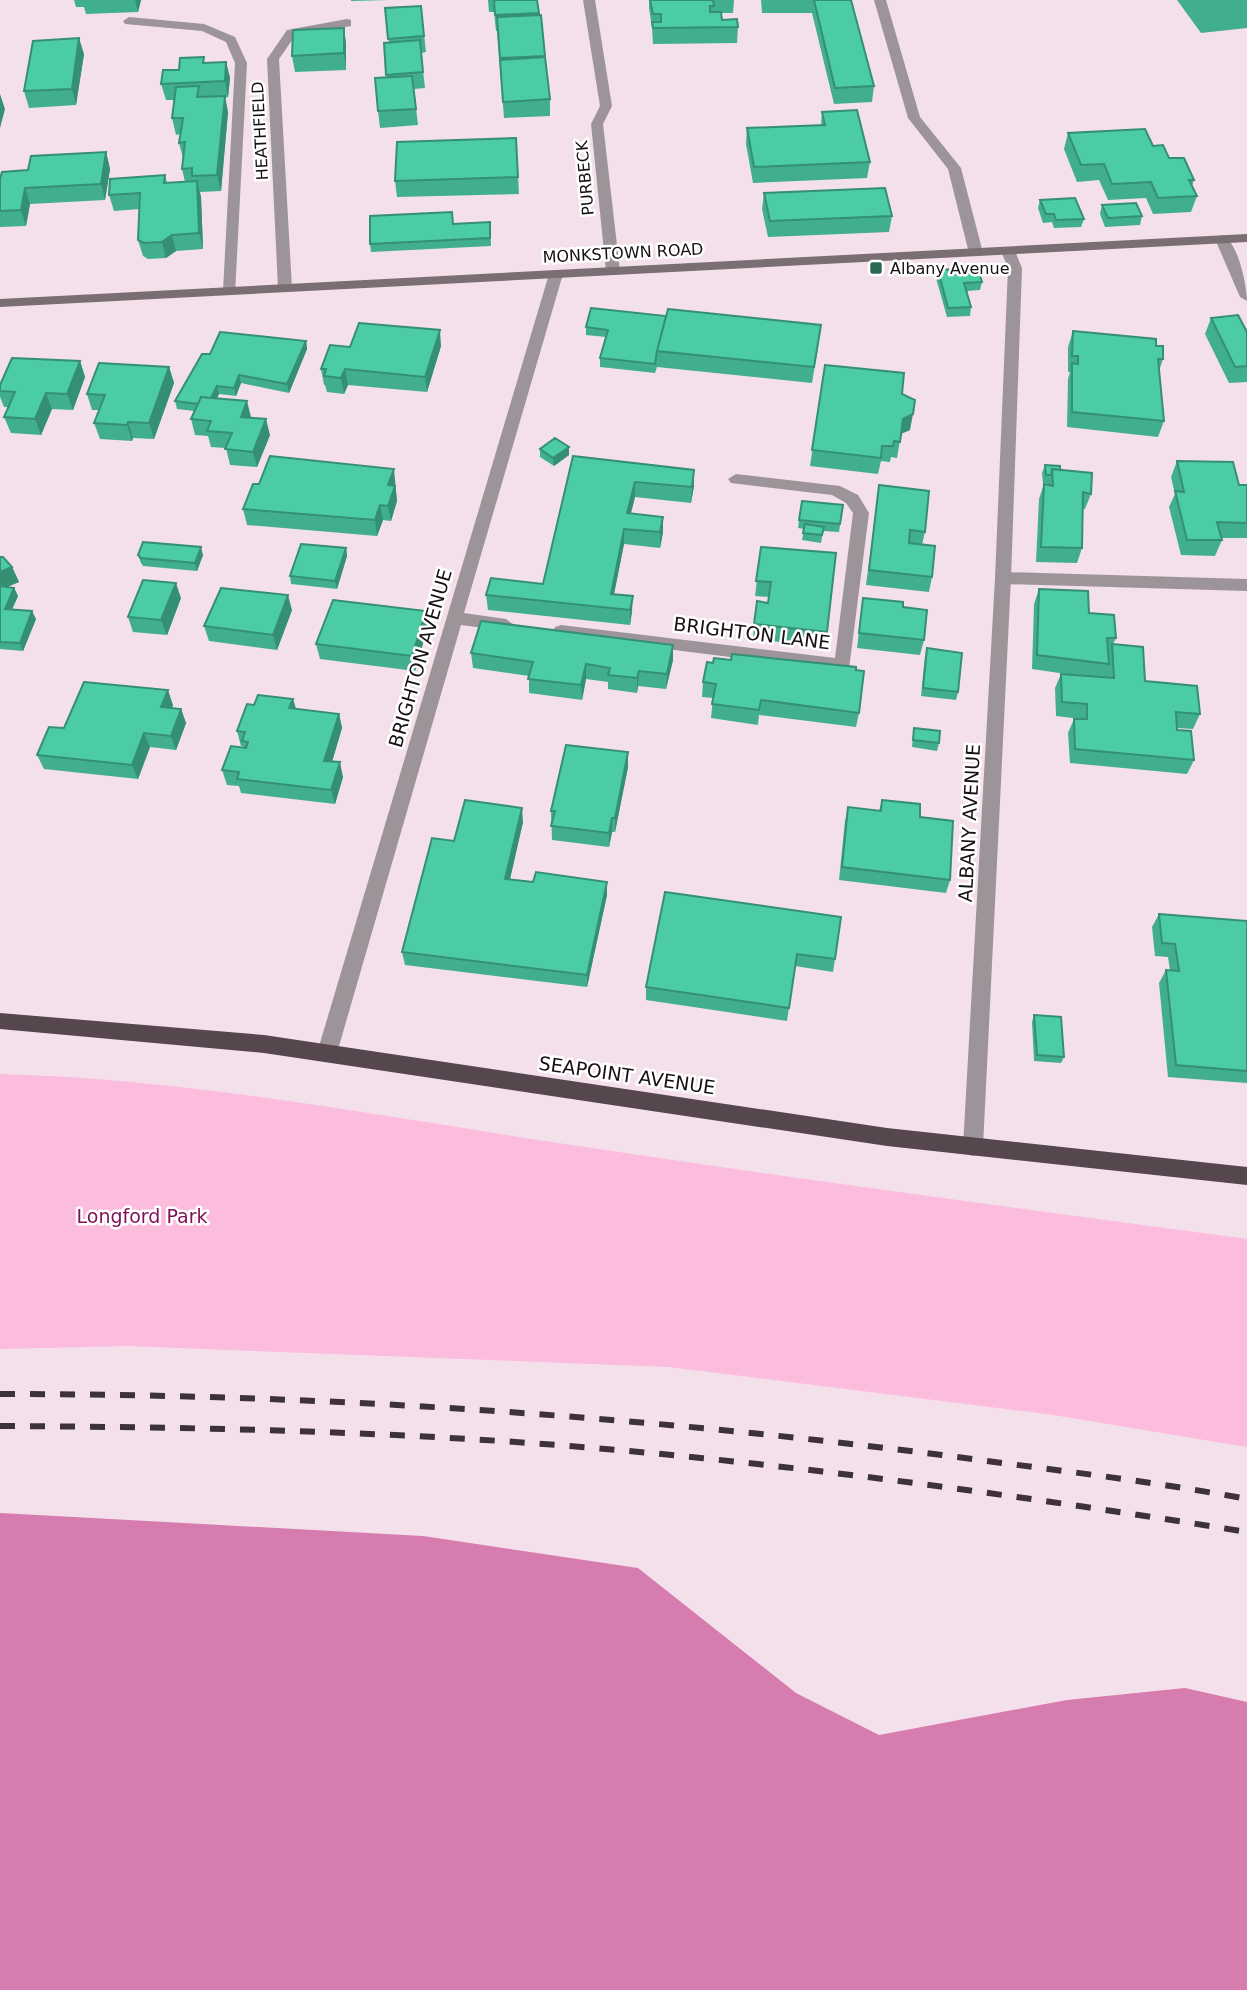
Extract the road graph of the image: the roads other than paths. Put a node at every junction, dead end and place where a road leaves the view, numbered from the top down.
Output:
1 (589, 0) edge
2 (880, 0) edge
3 (129, 21) dead end
4 (347, 23) dead end
5 (1247, 238) edge
6 (1222, 239) junction
7 (1008, 251) junction
8 (976, 253) junction
9 (613, 271) junction
10 (556, 274) junction
11 (285, 288) junction
12 (230, 291) junction
13 (1247, 297) edge
14 (0, 303) edge
15 (736, 479) dead end
16 (1003, 578) junction
17 (1247, 585) edge
18 (453, 618) junction
19 (521, 626) edge
20 (548, 630) edge
21 (0, 1021) edge
22 (327, 1053) junction
23 (973, 1147) junction
24 (1247, 1176) edge

1 - 9 street, PURBECK
2 - 8 street
3 - 12 street
4 - 11 street, HEATHFIELD
5 - 6 main road, MONKSTOWN ROAD
6 - 7 main road, MONKSTOWN ROAD
6 - 13 street
7 - 8 main road, MONKSTOWN ROAD
7 - 16 street, ALBANY AVENUE
8 - 9 main road, MONKSTOWN ROAD
9 - 10 main road, MONKSTOWN ROAD
10 - 11 main road, MONKSTOWN ROAD
10 - 18 street, BRIGHTON AVENUE
11 - 12 main road, MONKSTOWN ROAD
12 - 14 main road, MONKSTOWN ROAD
15 - 20 street, BRIGHTON LANE
16 - 17 street
16 - 23 street, ALBANY AVENUE
18 - 19 street
18 - 22 street, BRIGHTON AVENUE
21 - 22 highway, SEAPOINT AVENUE
22 - 23 highway, SEAPOINT AVENUE
23 - 24 highway, SEAPOINT AVENUE

